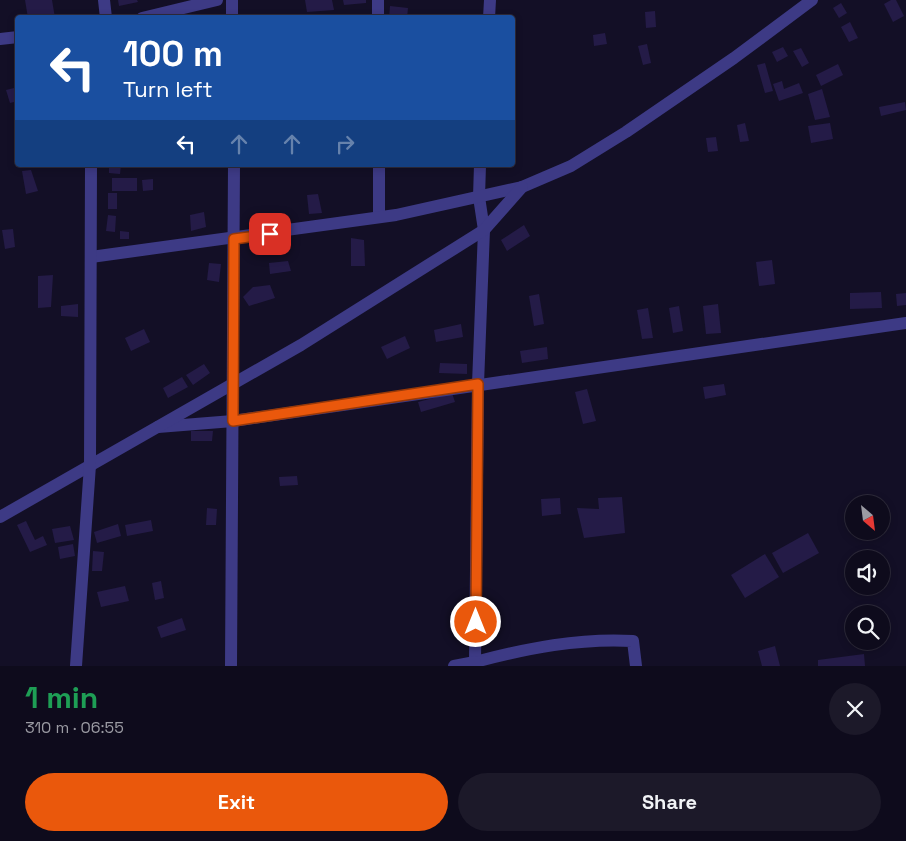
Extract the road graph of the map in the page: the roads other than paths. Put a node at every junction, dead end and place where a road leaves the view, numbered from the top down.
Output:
1 (104, 0) edge
2 (217, 0) edge
3 (232, 0) edge
4 (378, 0) edge
5 (490, 0) edge
6 (812, 0) edge
7 (106, 15) edge
8 (154, 15) edge
9 (232, 15) edge
10 (378, 15) edge
11 (488, 15) edge
12 (15, 37) edge
13 (0, 39) edge
14 (91, 167) edge
15 (234, 167) edge
16 (379, 167) edge
17 (480, 167) edge
18 (522, 187) junction
19 (479, 196) junction
20 (379, 217) junction
21 (484, 230) junction
22 (234, 239) junction
23 (91, 257) junction
24 (906, 323) edge
25 (233, 384) junction
26 (478, 384) junction
27 (233, 421) junction
28 (158, 427) junction
29 (90, 466) junction
30 (0, 517) edge
31 (475, 664) edge
32 (76, 666) edge
33 (231, 666) edge
34 (454, 666) edge
35 (636, 666) edge

1 - 7 street
2 - 8 street
3 - 9 street
4 - 10 street
5 - 11 street
6 - 18 street
12 - 13 street
14 - 23 street
15 - 22 street
16 - 20 street
17 - 19 street
18 - 19 street
18 - 21 street
19 - 20 street
19 - 21 street
20 - 22 street
21 - 25 street
21 - 26 street
22 - 23 street
22 - 25 street
23 - 29 street
24 - 26 street
25 - 27 street
25 - 28 street
26 - 27 street
26 - 31 street
27 - 28 street
27 - 33 street
28 - 29 street
29 - 30 street
29 - 32 street
31 - 34 street
31 - 35 street

